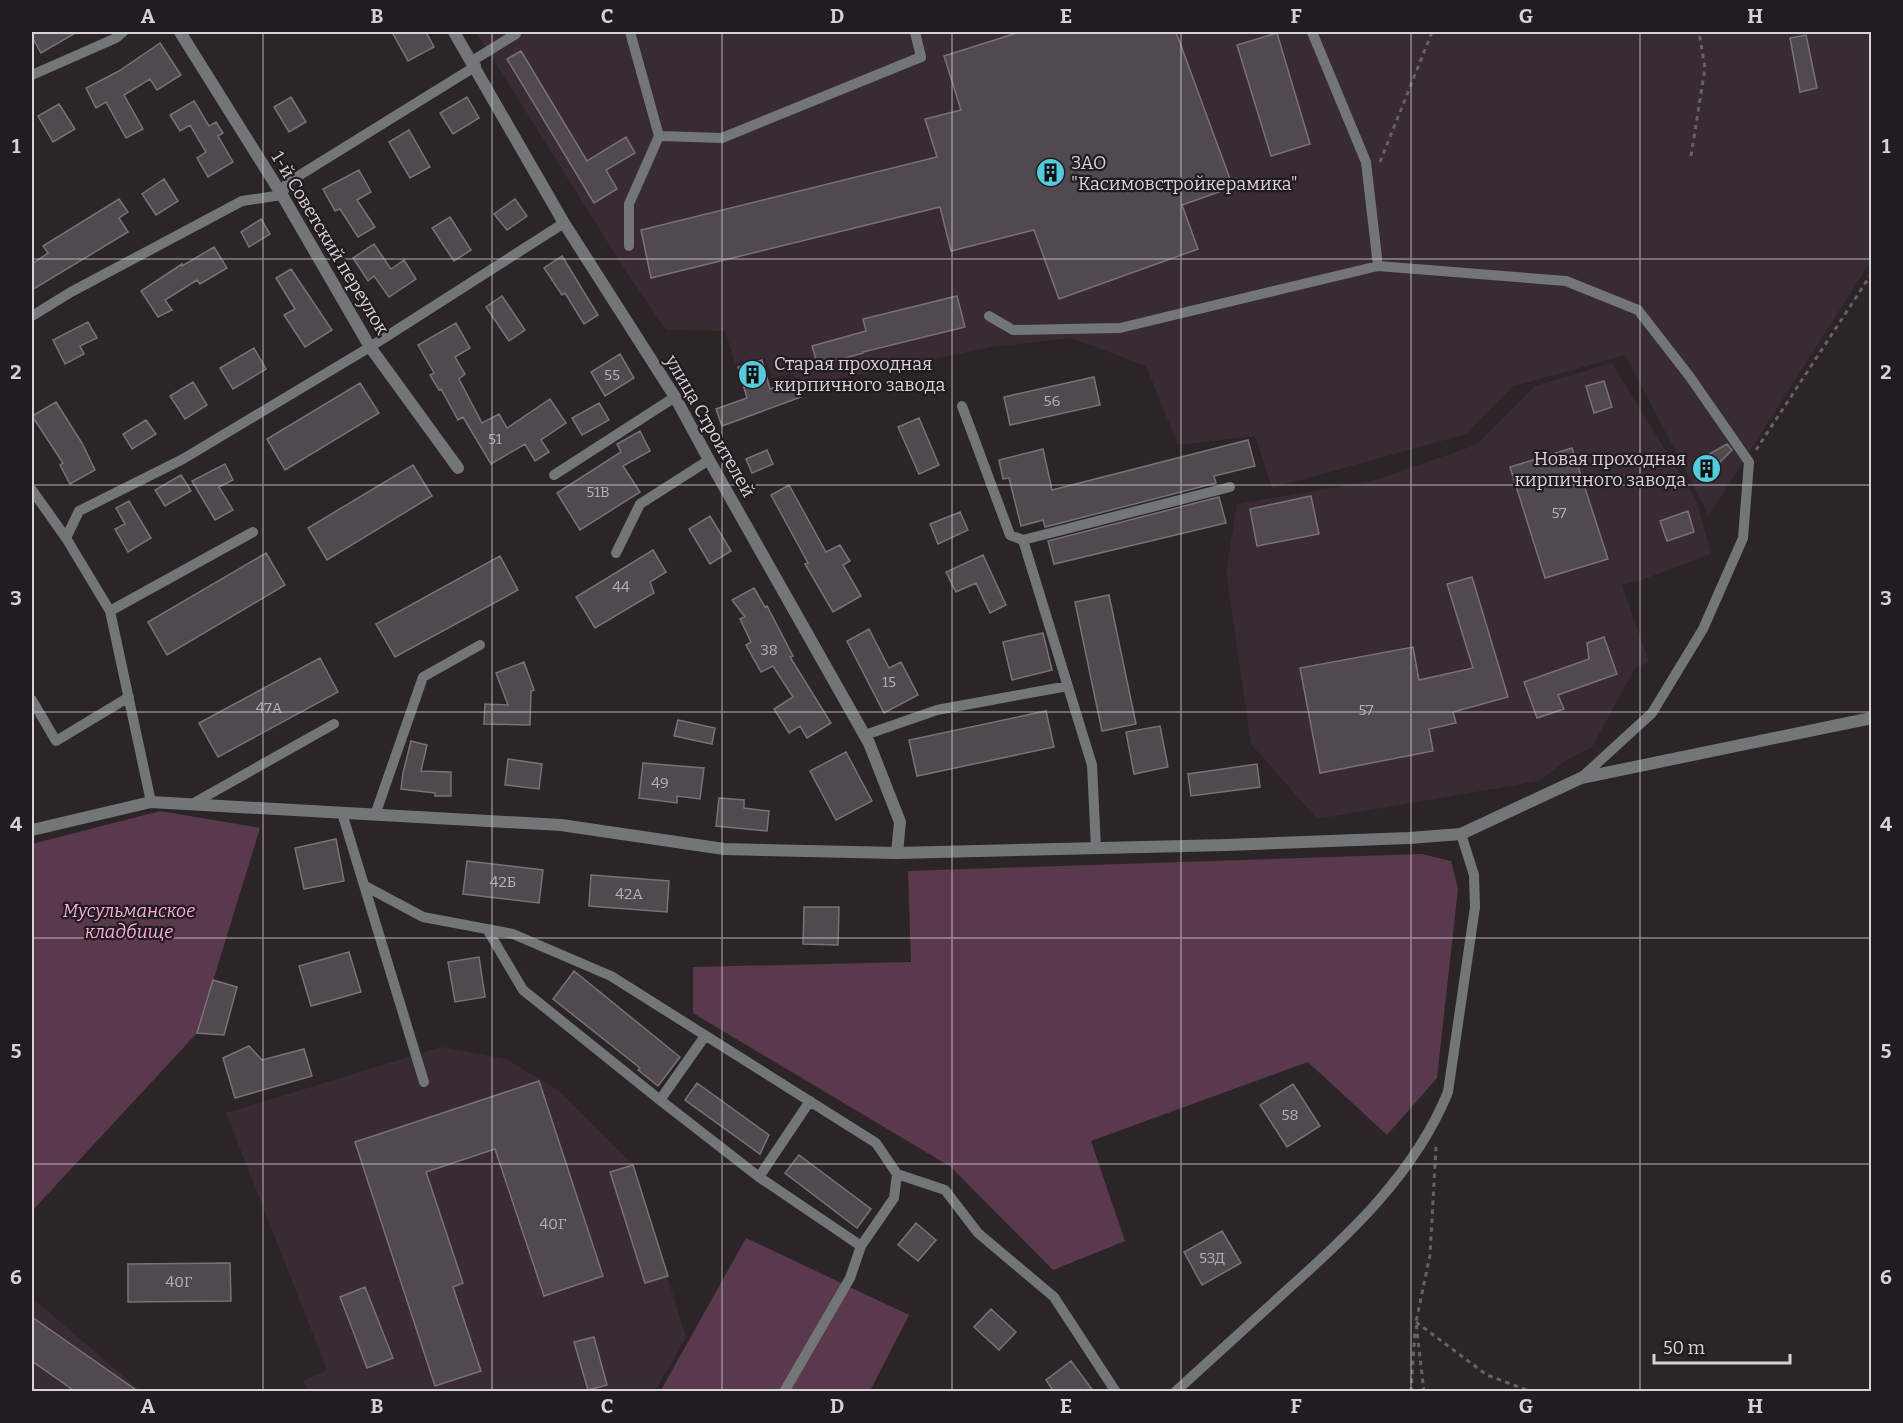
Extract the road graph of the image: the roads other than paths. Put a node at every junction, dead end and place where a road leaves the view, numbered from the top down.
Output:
1 (123, 32) edge
2 (180, 32) edge
3 (454, 32) edge
4 (514, 32) edge
5 (630, 32) edge
6 (915, 32) edge
7 (1312, 32) edge
8 (474, 64) junction
9 (32, 75) edge
10 (659, 136) junction
11 (282, 195) junction
12 (564, 223) junction
13 (629, 246) dead end
14 (1378, 266) junction
15 (32, 316) edge
16 (989, 316) dead end
17 (370, 347) junction
18 (675, 397) junction
19 (962, 406) dead end
20 (709, 460) junction
21 (458, 468) dead end
22 (554, 475) dead end
23 (1230, 487) dead end
24 (32, 490) edge
25 (253, 532) dead end
26 (66, 538) junction
27 (1023, 540) junction
28 (616, 553) dead end
29 (110, 611) junction
30 (480, 645) dead end
31 (1068, 686) junction
32 (129, 697) junction
33 (32, 700) edge
34 (1872, 718) edge
35 (334, 724) dead end
36 (865, 735) junction
37 (1581, 778) junction
38 (151, 802) junction
39 (192, 804) junction
40 (342, 813) junction
41 (375, 815) junction
42 (32, 830) edge
43 (1461, 834) junction
44 (1096, 848) junction
45 (897, 853) junction
46 (365, 886) junction
47 (487, 929) junction
48 (705, 1036) junction
49 (424, 1082) dead end
50 (660, 1100) junction
51 (810, 1101) junction
52 (897, 1174) junction
53 (759, 1177) junction
54 (861, 1246) junction
55 (784, 1392) edge
56 (1116, 1392) edge
57 (1174, 1392) edge

1 - 9 lane
2 - 11 street, 1-й Советский переулок
3 - 8 street, улица Строителей
4 - 8 lane
5 - 10 lane
6 - 10 lane
7 - 14 lane
8 - 11 lane
8 - 12 street, улица Строителей
10 - 13 lane
11 - 15 lane
11 - 17 street, 1-й Советский переулок
12 - 17 lane
12 - 18 street, улица Строителей
14 - 16 lane
14 - 37 lane
17 - 21 street, 1-й Советский переулок
17 - 26 lane
18 - 20 street, улица Строителей
18 - 22 lane
19 - 27 lane
20 - 28 lane
20 - 36 street, улица Строителей
23 - 27 lane
24 - 26 lane
25 - 29 lane
26 - 29 lane
27 - 31 lane
29 - 32 lane
30 - 41 lane
31 - 36 lane
31 - 44 lane
32 - 33 lane
32 - 38 lane
34 - 37 street
35 - 39 lane
36 - 45 street, улица Строителей
37 - 43 street
38 - 39 street
38 - 42 street
39 - 40 street
40 - 41 street
40 - 46 lane
41 - 45 street
43 - 44 street
43 - 57 lane
44 - 45 street
46 - 47 lane
46 - 49 lane
47 - 48 lane
47 - 50 lane
48 - 50 lane
48 - 51 lane
50 - 53 lane
51 - 52 lane
51 - 53 lane
52 - 54 lane
52 - 56 lane
53 - 54 lane
54 - 55 lane

